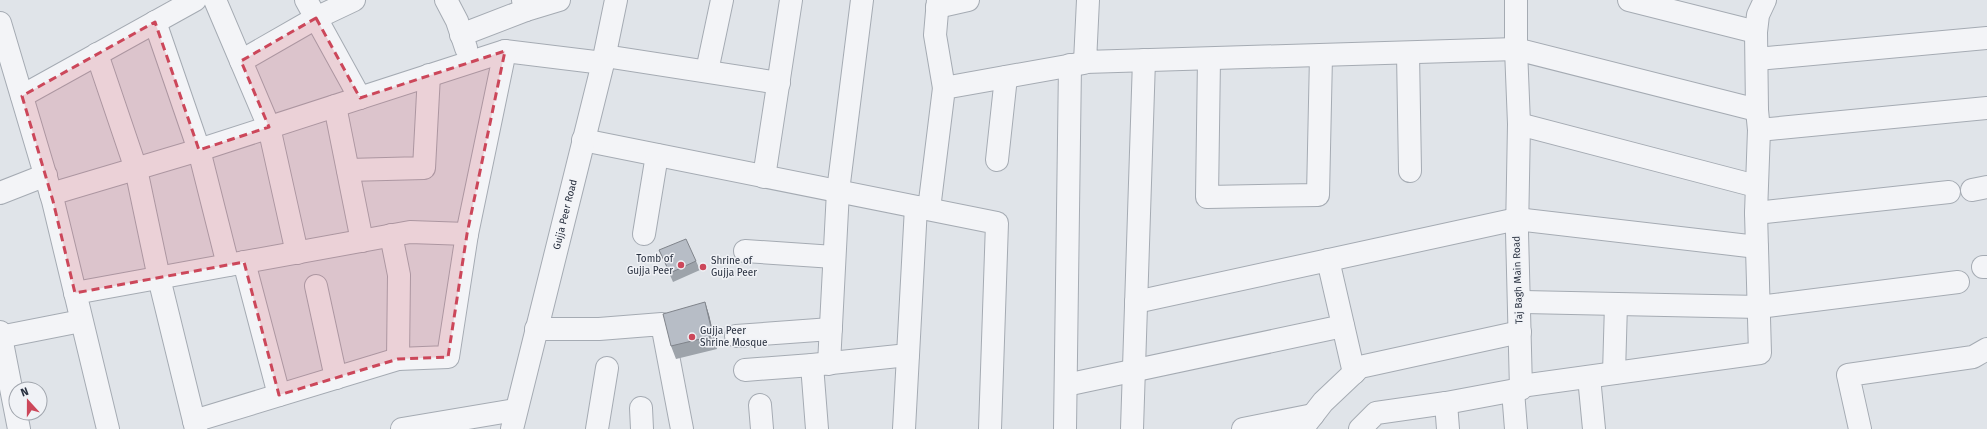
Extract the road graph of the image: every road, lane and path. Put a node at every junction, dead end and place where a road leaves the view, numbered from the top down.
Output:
1 (194, 0) edge
2 (215, 0) edge
3 (354, 0) edge
4 (446, 0) edge
5 (559, 0) edge
6 (616, 0) edge
7 (722, 0) edge
8 (792, 0) edge
9 (862, 0) edge
10 (968, 0) edge
11 (1088, 0) edge
12 (1516, 0) edge
13 (1629, 0) edge
14 (1765, 0) edge
15 (938, 3) edge
16 (525, 5) edge
17 (311, 9) edge
18 (155, 22) junction
19 (0, 23) edge
20 (1756, 32) junction
21 (462, 35) junction
22 (1987, 38) edge
23 (1516, 49) junction
24 (505, 51) junction
25 (1408, 53) junction
26 (97, 54) junction
27 (1321, 56) junction
28 (604, 59) junction
29 (1209, 59) junction
30 (1757, 59) junction
31 (1144, 60) junction
32 (241, 61) junction
33 (471, 62) junction
34 (1078, 64) junction
35 (707, 71) junction
36 (429, 75) junction
37 (1006, 77) junction
38 (778, 83) junction
39 (944, 88) junction
40 (22, 96) junction
41 (360, 98) junction
42 (335, 106) junction
43 (1987, 108) edge
44 (1758, 120) junction
45 (1519, 124) junction
46 (269, 127) junction
47 (584, 140) junction
48 (199, 150) junction
49 (657, 155) junction
50 (997, 160) dead end
51 (136, 169) junction
52 (348, 170) junction
53 (1410, 171) dead end
54 (764, 176) junction
55 (48, 184) junction
56 (1756, 186) junction
57 (838, 191) junction
58 (1949, 192) dead end
59 (0, 193) edge
60 (923, 208) junction
61 (1756, 213) junction
62 (1517, 219) junction
63 (467, 234) junction
64 (644, 234) dead end
65 (391, 235) junction
66 (362, 241) junction
67 (1757, 247) junction
68 (745, 251) dead end
69 (297, 253) junction
70 (834, 256) junction
71 (1328, 260) junction
72 (236, 264) junction
73 (159, 278) junction
74 (1958, 282) dead end
75 (316, 286) dead end
76 (75, 293) junction
77 (1136, 302) junction
78 (1519, 302) junction
79 (1616, 304) junction
80 (1759, 307) junction
81 (81, 321) junction
82 (1343, 326) junction
83 (536, 328) junction
84 (831, 329) junction
85 (1520, 332) junction
86 (0, 336) edge
87 (736, 336) dead end
88 (1987, 349) edge
89 (908, 355) junction
90 (398, 359) junction
91 (820, 365) junction
92 (607, 368) dead end
93 (745, 370) dead end
94 (1134, 370) junction
95 (1354, 373) junction
96 (1614, 373) junction
97 (1589, 377) junction
98 (336, 378) junction
99 (1066, 385) junction
100 (1517, 388) junction
101 (279, 396) junction
102 (1446, 403) junction
103 (760, 405) dead end
104 (641, 408) dead end
105 (513, 419) edge
106 (1308, 422) edge
107 (195, 425) edge
108 (19, 429) edge
109 (108, 429) edge
110 (402, 429) edge
111 (597, 429) edge
112 (642, 429) edge
113 (682, 429) edge
114 (762, 429) edge
115 (817, 429) edge
116 (900, 429) edge
117 (990, 429) edge
118 (1065, 429) edge
119 (1132, 429) edge
120 (1243, 429) edge
121 (1360, 429) edge
122 (1448, 429) edge
123 (1516, 429) edge
124 (1594, 429) edge
125 (1860, 429) edge

1 - 18 street
2 - 32 street
3 - 17 street
4 - 21 street
5 - 16 street
6 - 28 street, Gujja Peer Road
7 - 35 street
8 - 38 street
9 - 57 street
10 - 15 street
11 - 34 street
12 - 23 street, Taj Bagh Main Road
13 - 20 street
14 - 20 street
15 - 39 street
16 - 21 street
17 - 32 street
17 - 41 street
18 - 26 street
18 - 48 street
19 - 40 street
20 - 30 street
21 - 33 street
22 - 30 street
23 - 25 street
23 - 44 street
23 - 45 street, Taj Bagh Main Road
24 - 28 street
24 - 33 street
24 - 63 street
25 - 27 street
25 - 53 street
26 - 40 street
26 - 51 street
27 - 29 street
27 - 29 street
28 - 35 street
28 - 47 street, Gujja Peer Road
29 - 31 street
30 - 44 street
31 - 34 street
31 - 77 street
32 - 46 street
33 - 36 street
34 - 37 street
34 - 99 street
35 - 38 street
36 - 41 street
36 - 52 street
37 - 39 street
37 - 50 street
38 - 54 street
39 - 60 street
40 - 55 street
41 - 42 street
42 - 46 street
42 - 52 street
43 - 44 street
44 - 56 street
45 - 56 street
45 - 62 street, Taj Bagh Main Road
46 - 48 street
46 - 69 street
47 - 49 street
47 - 83 street, Gujja Peer Road
48 - 51 street
48 - 72 street
49 - 54 street
49 - 64 street
51 - 55 street
51 - 73 street
52 - 66 street
54 - 57 street
55 - 59 street
55 - 76 street
56 - 61 street
57 - 60 street
57 - 70 street
58 - 61 street
60 - 89 street
60 - 117 street
61 - 67 street
62 - 67 street
62 - 71 street
62 - 78 street, Taj Bagh Main Road
63 - 65 street
63 - 90 street
65 - 66 street
65 - 90 street
66 - 69 street
67 - 80 street
68 - 70 street
69 - 72 street
70 - 84 street
71 - 77 street
71 - 82 street
72 - 73 street
72 - 101 street
73 - 76 street
73 - 107 street
74 - 80 street
75 - 98 street
76 - 81 street
77 - 94 street
78 - 79 street
78 - 85 street, Taj Bagh Main Road
79 - 80 street
79 - 96 street
80 - 96 street
81 - 86 street
81 - 109 street
82 - 94 street
82 - 95 street
83 - 105 street, Gujja Peer Road
83 - 113 street
84 - 87 street
84 - 91 street
85 - 95 street
85 - 100 street, Taj Bagh Main Road
86 - 108 street
88 - 125 street
89 - 91 street
89 - 116 street
90 - 98 street
91 - 93 street
91 - 115 street
92 - 111 street
94 - 99 street
94 - 119 street
95 - 106 street
96 - 97 street
97 - 100 street
97 - 124 street
98 - 101 street
99 - 118 street
100 - 102 street
100 - 123 street, Taj Bagh Main Road
101 - 107 street
102 - 121 street
102 - 122 street
103 - 114 street
104 - 112 street
105 - 110 street
106 - 120 street

